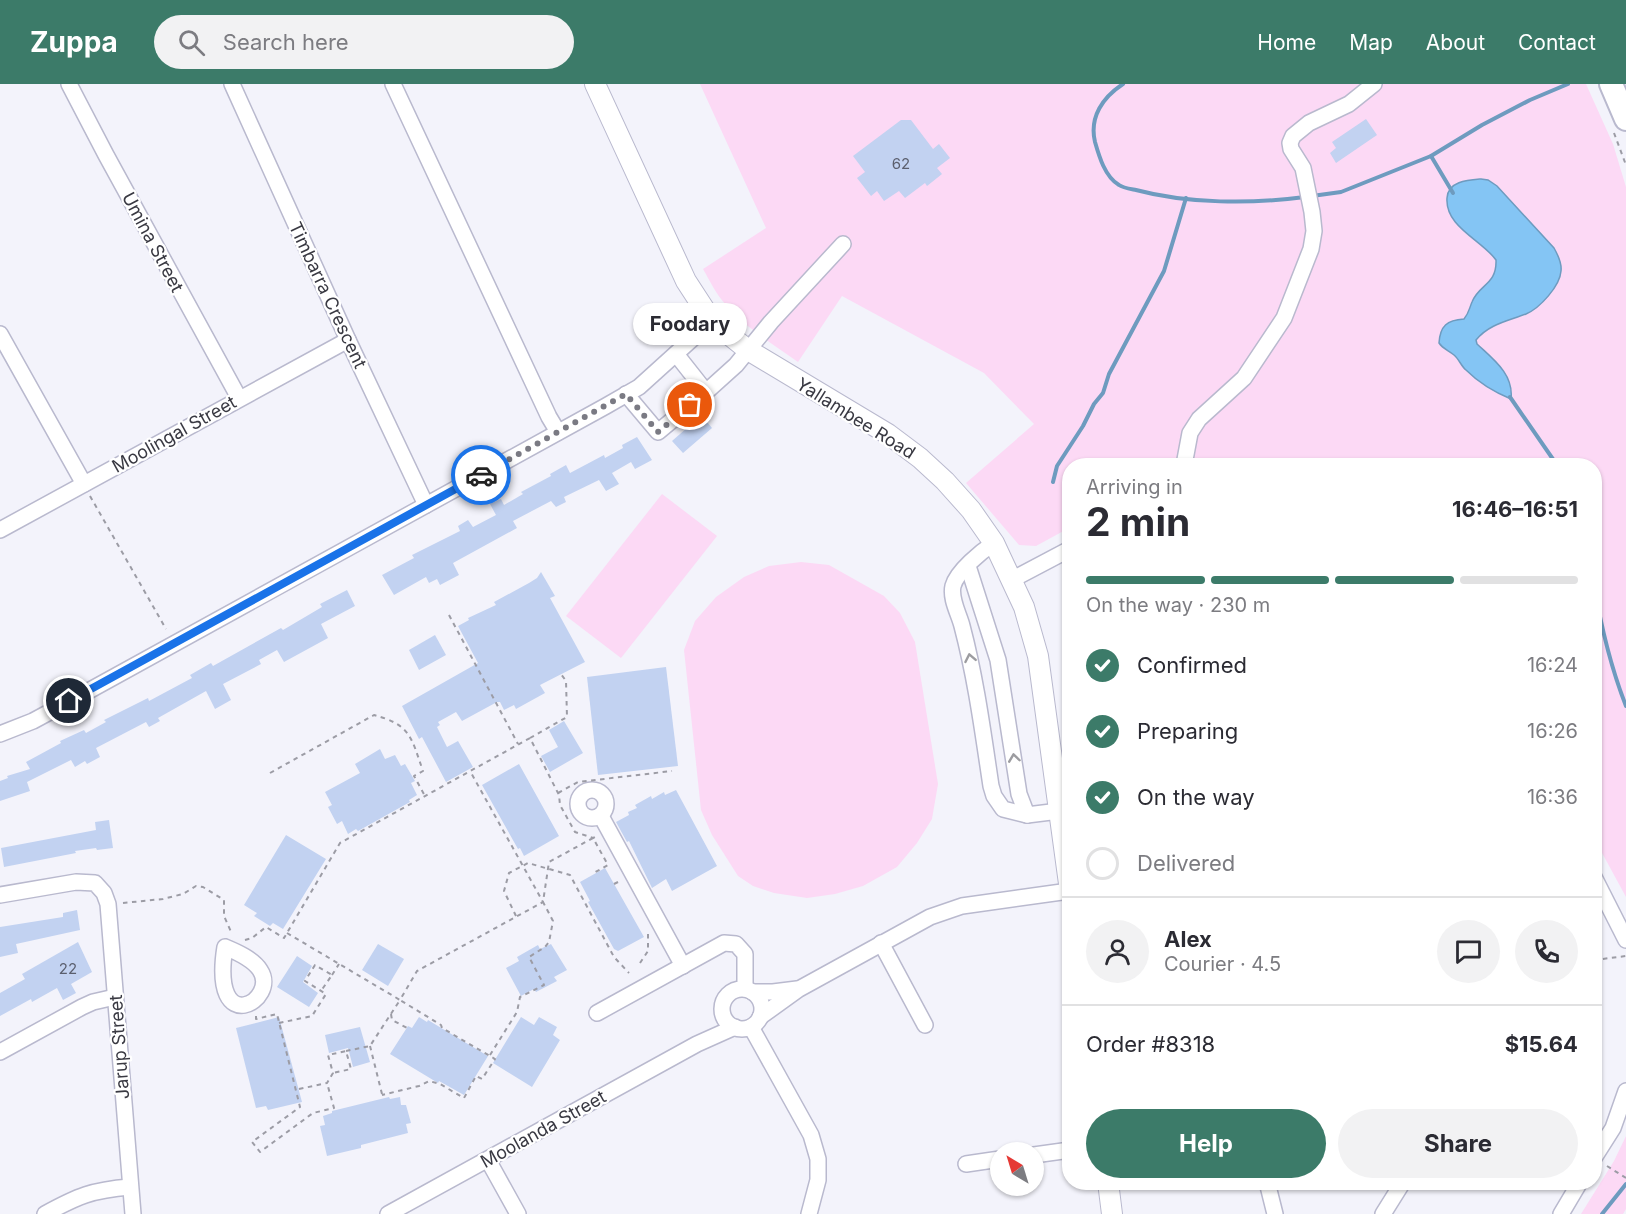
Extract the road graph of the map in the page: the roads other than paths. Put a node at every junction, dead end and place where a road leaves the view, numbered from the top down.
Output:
1 (69, 84) edge
2 (232, 84) edge
3 (393, 84) edge
4 (596, 84) edge
5 (1374, 84) edge
6 (1611, 84) edge
7 (1626, 119) edge
8 (843, 244) dead end
9 (712, 321) junction
10 (0, 334) edge
11 (348, 340) junction
12 (748, 350) junction
13 (676, 354) junction
14 (706, 392) junction
15 (626, 394) junction
16 (239, 398) junction
17 (558, 432) junction
18 (1185, 458) edge
19 (84, 484) junction
20 (426, 505) junction
21 (0, 530) edge
22 (994, 543) junction
23 (1062, 553) edge
24 (968, 566) junction
25 (1012, 579) junction
26 (0, 734) edge
27 (1059, 811) junction
28 (1027, 815) junction
29 (601, 816) dead end
30 (1062, 833) edge
31 (1062, 892) edge
32 (1602, 892) edge
33 (0, 895) edge
34 (1626, 939) edge
35 (881, 943) junction
36 (683, 966) junction
37 (799, 989) junction
38 (748, 991) junction
39 (115, 997) junction
40 (597, 1013) dead end
41 (723, 1013) junction
42 (756, 1022) junction
43 (925, 1025) dead end
44 (735, 1027) junction
45 (697, 1044) junction
46 (0, 1052) edge
47 (1626, 1091) edge
48 (1602, 1145) edge
49 (1062, 1151) edge
50 (1044, 1154) edge
51 (488, 1160) junction
52 (990, 1161) edge
53 (966, 1164) dead end
54 (130, 1187) junction
55 (1109, 1190) edge
56 (1269, 1190) edge
57 (1398, 1190) edge
58 (1575, 1190) edge
59 (45, 1214) edge
60 (133, 1214) edge
61 (388, 1214) edge
62 (518, 1214) edge
63 (809, 1214) edge
64 (1112, 1214) edge
65 (1275, 1214) edge
66 (1383, 1214) edge
67 (1561, 1214) edge

1 - 16 street, Umina Street
2 - 11 street, Timbarra Crescent
3 - 17 street
4 - 9 main road, Yallambee Road
5 - 18 street
6 - 7 highway
8 - 12 street
9 - 12 main road, Yallambee Road
9 - 13 street
10 - 19 street
11 - 16 street, Moolingal Street
11 - 20 street, Timbarra Crescent
12 - 14 street
12 - 22 main road, Yallambee Road
13 - 14 street
13 - 15 street
14 - 15 street
15 - 17 street
16 - 19 street, Moolingal Street
17 - 20 street
19 - 21 street, Moolingal Street
20 - 26 street
22 - 24 street
22 - 25 main road, Yallambee Road
23 - 25 street
28 -> 24 street
28 -> 24 street
25 - 27 main road, Yallambee Road
27 - 28 street
27 - 30 main road, Yallambee Road
29 - 36 street
31 - 35 street
32 - 34 street
33 - 39 street, Jarup Street
35 - 37 street
35 - 43 street
36 - 38 street
36 - 40 street
37 - 38 street
37 - 42 street
38 - 41 street
38 - 42 street
39 - 46 street
39 - 54 street, Jarup Street
41 - 44 street
41 - 45 street, Moolanda Street
42 - 44 street
42 - 63 street
44 - 45 street, Moolanda Street
45 - 51 street, Moolanda Street
47 - 48 street
49 - 50 street
51 - 61 street, Moolanda Street
51 - 62 street
52 - 53 street
54 - 59 street
54 - 60 street, Jarup Street
55 - 64 main road
56 - 65 street
57 - 66 street
58 - 67 street

